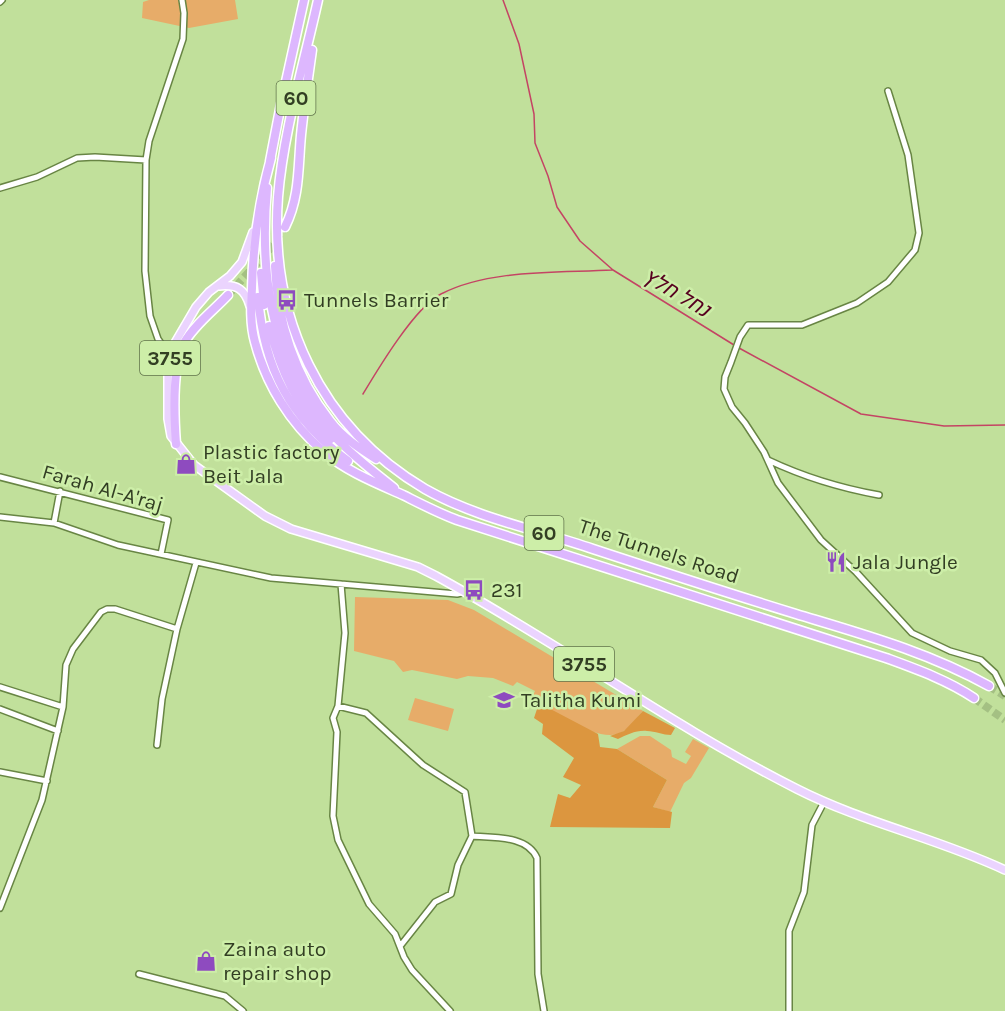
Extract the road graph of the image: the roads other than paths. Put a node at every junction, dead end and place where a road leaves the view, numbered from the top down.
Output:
1 (182, 0) edge
2 (304, 0) edge
3 (319, 0) edge
4 (888, 91) dead end
5 (271, 158) junction
6 (146, 160) junction
7 (0, 188) edge
8 (262, 189) junction
9 (278, 197) junction
10 (260, 198) junction
11 (285, 227) tunnel mouth
12 (217, 286) junction
13 (228, 295) tunnel mouth
14 (251, 309) junction
15 (170, 356) junction
16 (320, 388) junction
17 (302, 406) junction
18 (176, 444) junction
19 (768, 460) junction
20 (0, 477) edge
21 (425, 489) junction
22 (60, 491) junction
23 (400, 494) junction
24 (879, 495) dead end
25 (0, 517) edge
26 (54, 523) junction
27 (161, 554) junction
28 (196, 563) junction
29 (341, 584) junction
30 (466, 592) junction
31 (177, 629) junction
32 (989, 686) tunnel mouth
33 (0, 687) edge
34 (1005, 693) edge
35 (974, 698) tunnel mouth
36 (338, 706) junction
37 (63, 707) junction
38 (0, 709) edge
39 (58, 731) junction
40 (157, 745) dead end
41 (0, 772) edge
42 (47, 781) junction
43 (824, 802) junction
44 (472, 836) junction
45 (1005, 870) edge
46 (0, 908) edge
47 (400, 945) junction
48 (139, 974) dead end
49 (243, 1011) edge
50 (450, 1011) edge
51 (544, 1011) edge
52 (789, 1011) edge

1 - 6 street
2 - 5 highway, 60
3 - 9 highway, The Tunnels Road / 60
3 - 11 highway
4 - 19 street
5 - 8 highway, 60
5 - 17 highway, 60
6 - 7 street
6 - 15 street
8 - 10 highway, 60
8 - 17 highway, 60
9 - 16 highway, The Tunnels Road / 60
9 - 17 highway, 60
10 - 12 main road, 3755
10 - 14 highway, 60
10 - 17 highway, 60
12 - 14 main road
12 - 15 main road, 3755
13 - 18 highway
14 - 17 highway, 60
15 - 18 main road, 3755
16 - 17 highway
16 - 21 highway, The Tunnels Road / 60
17 - 21 highway, 60
17 - 23 highway, 60
17 - 23 highway, 60
18 - 30 main road, 3755
19 - 24 street
19 - 34 street
20 - 22 street, Farah Al-A'raj
21 - 32 highway, The Tunnels Road / 60
22 - 26 street
22 - 27 street, Farah Al-A'raj
23 - 35 highway, The Tunnels Road / 60
25 - 26 street
26 - 27 street
27 - 28 street
28 - 29 street
28 - 31 street
29 - 30 street
29 - 36 street
30 - 43 main road, 3755
31 - 37 street
31 - 40 street
33 - 37 street
36 - 44 street
36 - 47 street
37 - 39 street
38 - 39 street
39 - 42 street
41 - 42 street
42 - 46 street
43 - 45 main road, 3755
43 - 52 street
44 - 47 street
44 - 51 street
47 - 50 street
48 - 49 street

